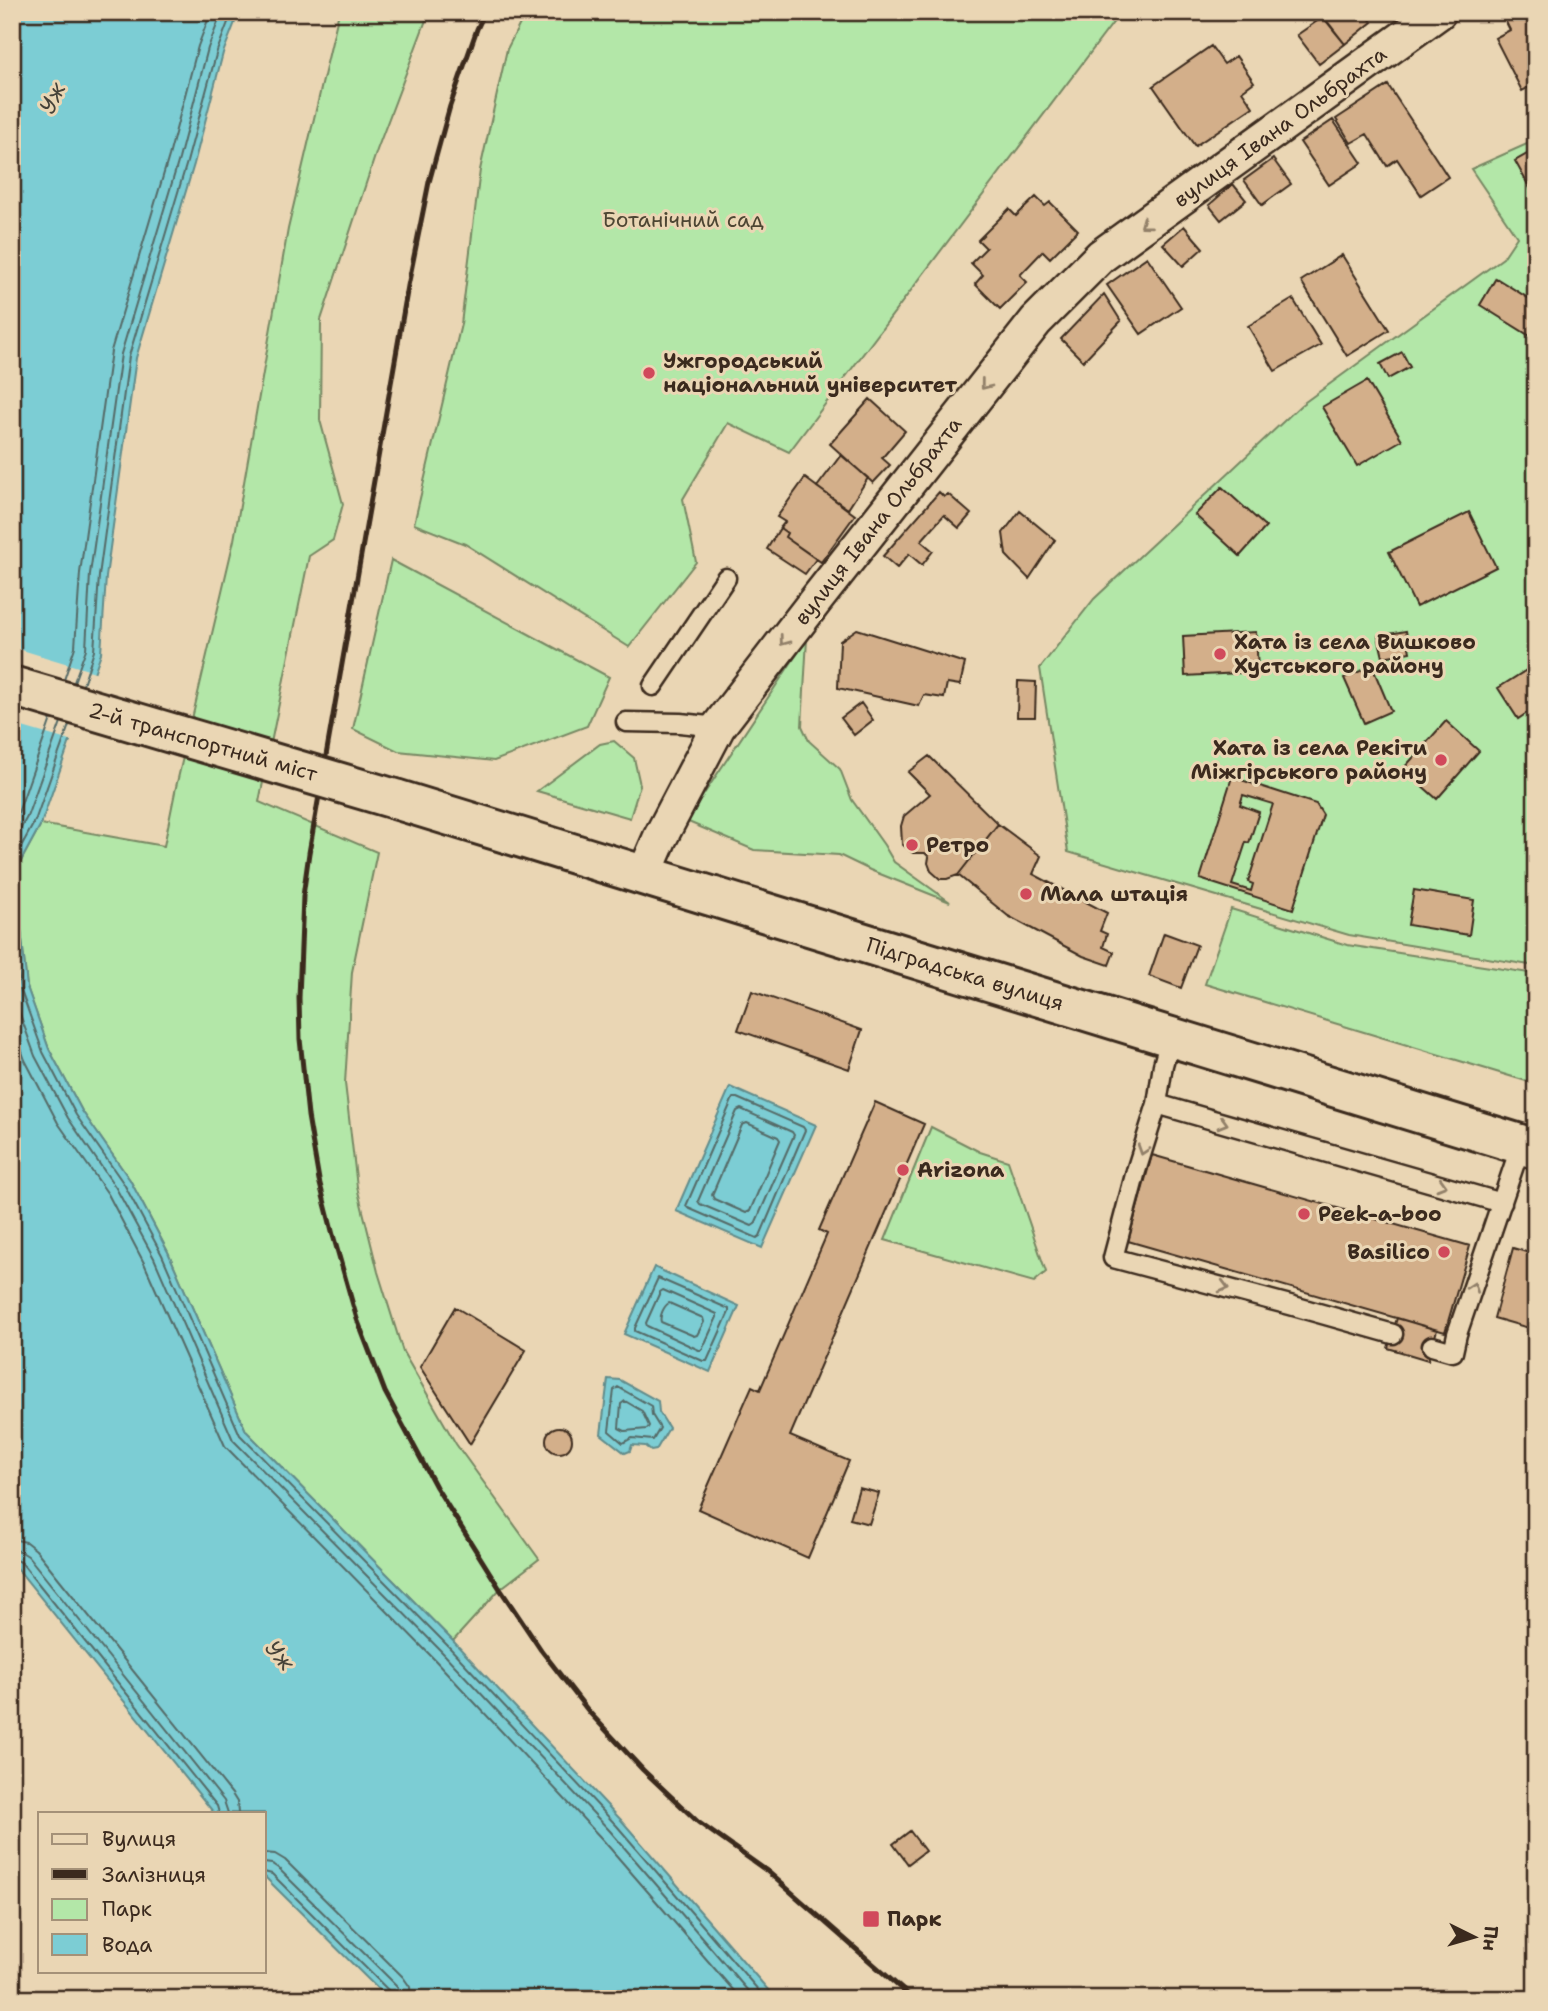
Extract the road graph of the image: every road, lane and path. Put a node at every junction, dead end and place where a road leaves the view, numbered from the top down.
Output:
1 (1439, 12) edge
2 (726, 578) dead end
3 (12, 686) edge
4 (653, 686) dead end
5 (626, 722) dead end
6 (718, 727) junction
7 (395, 799) joint
8 (644, 875) junction
9 (1171, 1036) junction
10 (1157, 1104) junction
11 (1529, 1147) edge
12 (1502, 1203) junction
13 (1393, 1334) dead end
14 (1433, 1346) dead end

1 -> 6 street, вулиця Івана Ольбрахта
2 - 4 lane
3 - 7 main road, 2-й транспортний міст, bridge
5 - 6 lane
6 - 8 street, вулиця Івана Ольбрахта
7 - 8 main road, Підградська вулиця
8 - 9 main road, Підградська вулиця
9 - 10 lane
9 - 11 main road, Підградська вулиця
10 -> 12 lane
10 -> 13 lane
11 - 12 lane
14 -> 12 lane

